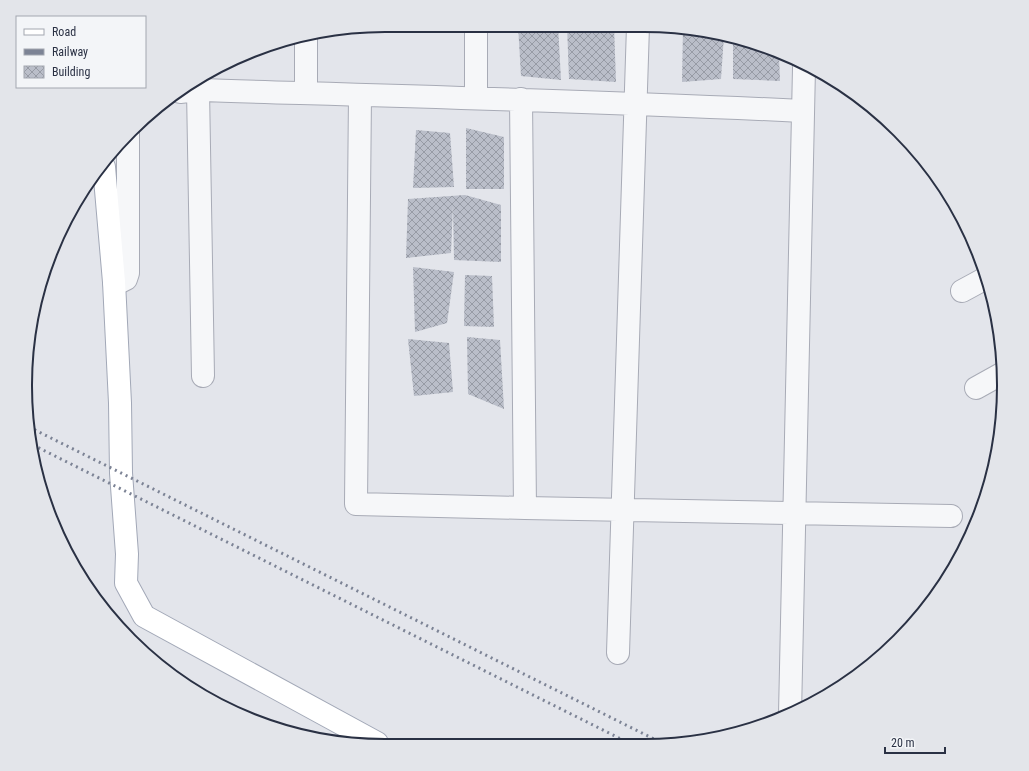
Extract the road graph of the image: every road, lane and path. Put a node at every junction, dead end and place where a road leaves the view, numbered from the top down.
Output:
1 (476, 32) edge
2 (638, 32) edge
3 (306, 41) edge
4 (804, 70) edge
5 (189, 91) edge
6 (190, 91) edge
7 (306, 93) junction
8 (360, 95) junction
9 (476, 98) junction
10 (521, 100) junction
11 (636, 103) junction
12 (802, 111) junction
13 (128, 144) edge
14 (104, 171) edge
15 (981, 281) edge
16 (114, 282) junction
17 (962, 291) dead end
18 (203, 376) dead end
19 (997, 377) edge
20 (976, 388) dead end
21 (525, 508) junction
22 (623, 510) junction
23 (794, 513) junction
24 (952, 516) dead end
25 (618, 654) dead end
26 (790, 707) edge
27 (368, 738) edge

1 - 9 street
2 - 11 street
3 - 7 street
4 - 12 street
5 - 18 street
6 - 7 street
7 - 8 street
8 - 9 street
8 - 21 street
9 - 10 street
10 - 11 street
10 - 21 street
11 - 12 street
11 - 22 street
12 - 23 street
13 - 16 street
14 - 16 main road
15 - 17 street
16 - 27 main road
19 - 20 street
21 - 22 street
22 - 23 street
22 - 25 street
23 - 24 street
23 - 26 street

